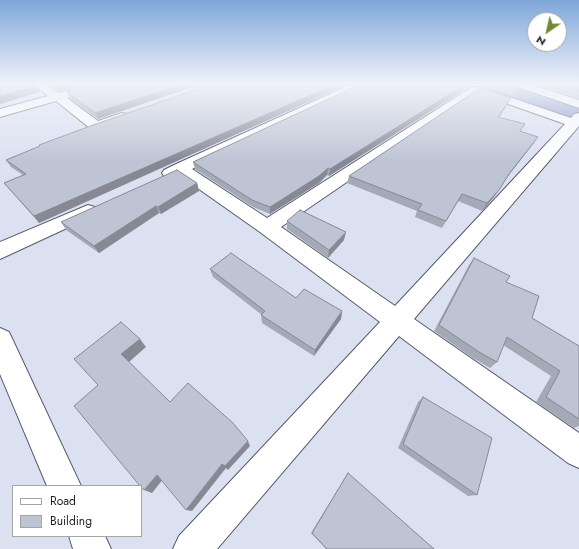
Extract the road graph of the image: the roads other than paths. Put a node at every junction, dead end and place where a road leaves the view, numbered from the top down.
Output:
1 (13, 110) edge
2 (74, 110) edge
3 (306, 110) edge
4 (435, 110) edge
5 (544, 110) edge
6 (0, 113) edge
7 (134, 113) edge
8 (577, 120) edge
9 (180, 168) junction
10 (152, 181) edge
11 (101, 205) edge
12 (267, 227) junction
13 (0, 251) edge
14 (396, 322) junction
15 (0, 340) edge
16 (579, 452) edge
17 (64, 485) edge
18 (87, 537) edge
19 (92, 549) edge
20 (192, 549) edge

1 - 6 street
2 - 7 street
3 - 9 street
4 - 12 street
5 - 8 street
8 - 14 street
9 - 10 street
9 - 12 street
11 - 13 street
12 - 14 street
14 - 16 street
14 - 20 street
15 - 17 street
18 - 19 street

